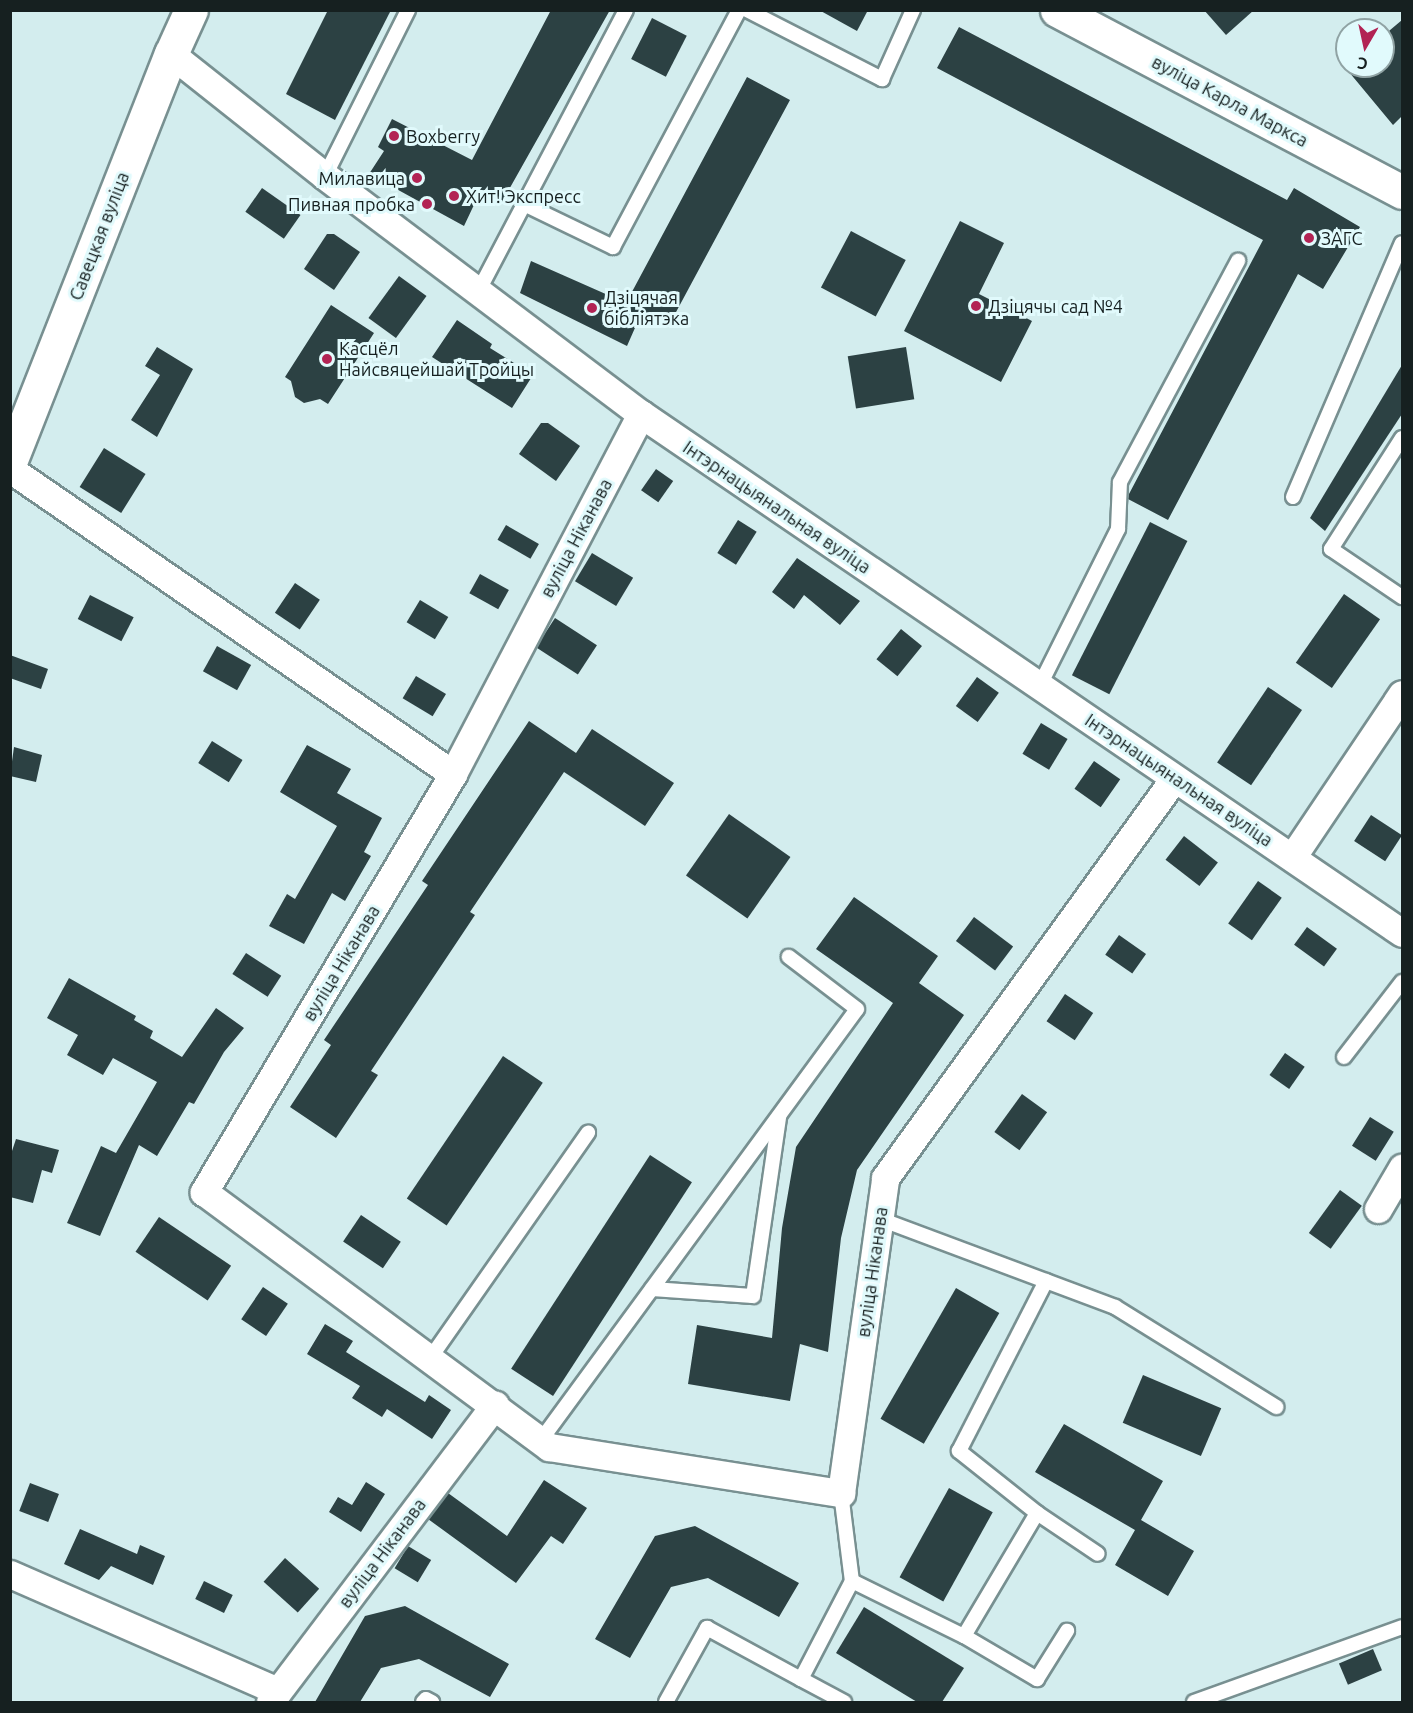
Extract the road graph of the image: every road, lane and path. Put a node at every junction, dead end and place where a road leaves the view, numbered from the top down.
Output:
1 (191, 10) edge
2 (408, 10) edge
3 (626, 10) edge
4 (739, 10) edge
5 (747, 10) edge
6 (913, 10) edge
7 (1057, 10) edge
8 (171, 54) junction
9 (325, 176) junction
10 (1402, 192) edge
11 (524, 204) junction
12 (1402, 243) edge
13 (1238, 261) dead end
14 (479, 290) junction
15 (641, 414) junction
16 (1402, 438) edge
17 (12, 458) edge
18 (1293, 497) dead end
19 (1402, 597) edge
20 (1039, 687) junction
21 (1402, 694) edge
22 (453, 774) junction
23 (1174, 779) junction
24 (1293, 856) junction
25 (1402, 933) edge
26 (789, 957) dead end
27 (1402, 982) edge
28 (1344, 1057) dead end
29 (779, 1115) junction
30 (588, 1133) dead end
31 (1402, 1168) edge
32 (1377, 1209) dead end
33 (880, 1219) junction
34 (1046, 1281) junction
35 (651, 1289) junction
36 (431, 1357) junction
37 (495, 1404) junction
38 (1276, 1407) dead end
39 (541, 1440) junction
40 (841, 1493) junction
41 (1037, 1513) junction
42 (1098, 1554) dead end
43 (10, 1574) edge
44 (852, 1581) junction
45 (1402, 1627) edge
46 (1067, 1631) dead end
47 (963, 1636) junction
48 (801, 1679) junction
49 (274, 1697) edge
50 (423, 1702) edge
51 (432, 1702) edge
52 (666, 1702) edge
53 (844, 1702) edge
54 (1194, 1702) edge

1 - 8 main road, Савецкая вуліца
2 - 9 lane
3 - 11 lane
4 - 11 lane
5 - 6 lane
7 - 10 main road, вуліца Карла Маркса
8 - 9 street, Інтэрнацыянальная вуліца
8 - 17 main road, Савецкая вуліца
9 - 14 street, Інтэрнацыянальная вуліца
11 - 14 lane
12 - 18 lane
13 - 20 lane
14 - 15 street, Інтэрнацыянальная вуліца
15 - 20 street, Інтэрнацыянальная вуліца
15 - 22 street, вуліца Ніканава
16 - 19 lane
17 - 22 street
20 - 23 street, Інтэрнацыянальная вуліца
21 - 24 street
22 - 36 street, вуліца Ніканава
23 - 24 street, Інтэрнацыянальная вуліца
23 - 33 street, вуліца Ніканава
24 - 25 street, Інтэрнацыянальная вуліца
26 - 29 lane
27 - 28 lane
29 - 35 lane
29 - 35 lane
30 - 36 lane
31 - 32 street
33 - 34 lane
33 - 40 street, вуліца Ніканава
34 - 38 lane
34 - 41 lane
35 - 39 lane
36 - 37 street, вуліца Ніканава
37 - 39 street, вуліца Ніканава
37 - 49 street, вуліца Ніканава
39 - 40 street, вуліца Ніканава
40 - 44 lane
41 - 42 lane
41 - 47 lane
43 - 49 street
44 - 47 lane
44 - 48 lane
45 - 54 lane
46 - 47 lane
48 - 52 lane
48 - 53 lane
50 - 51 lane

